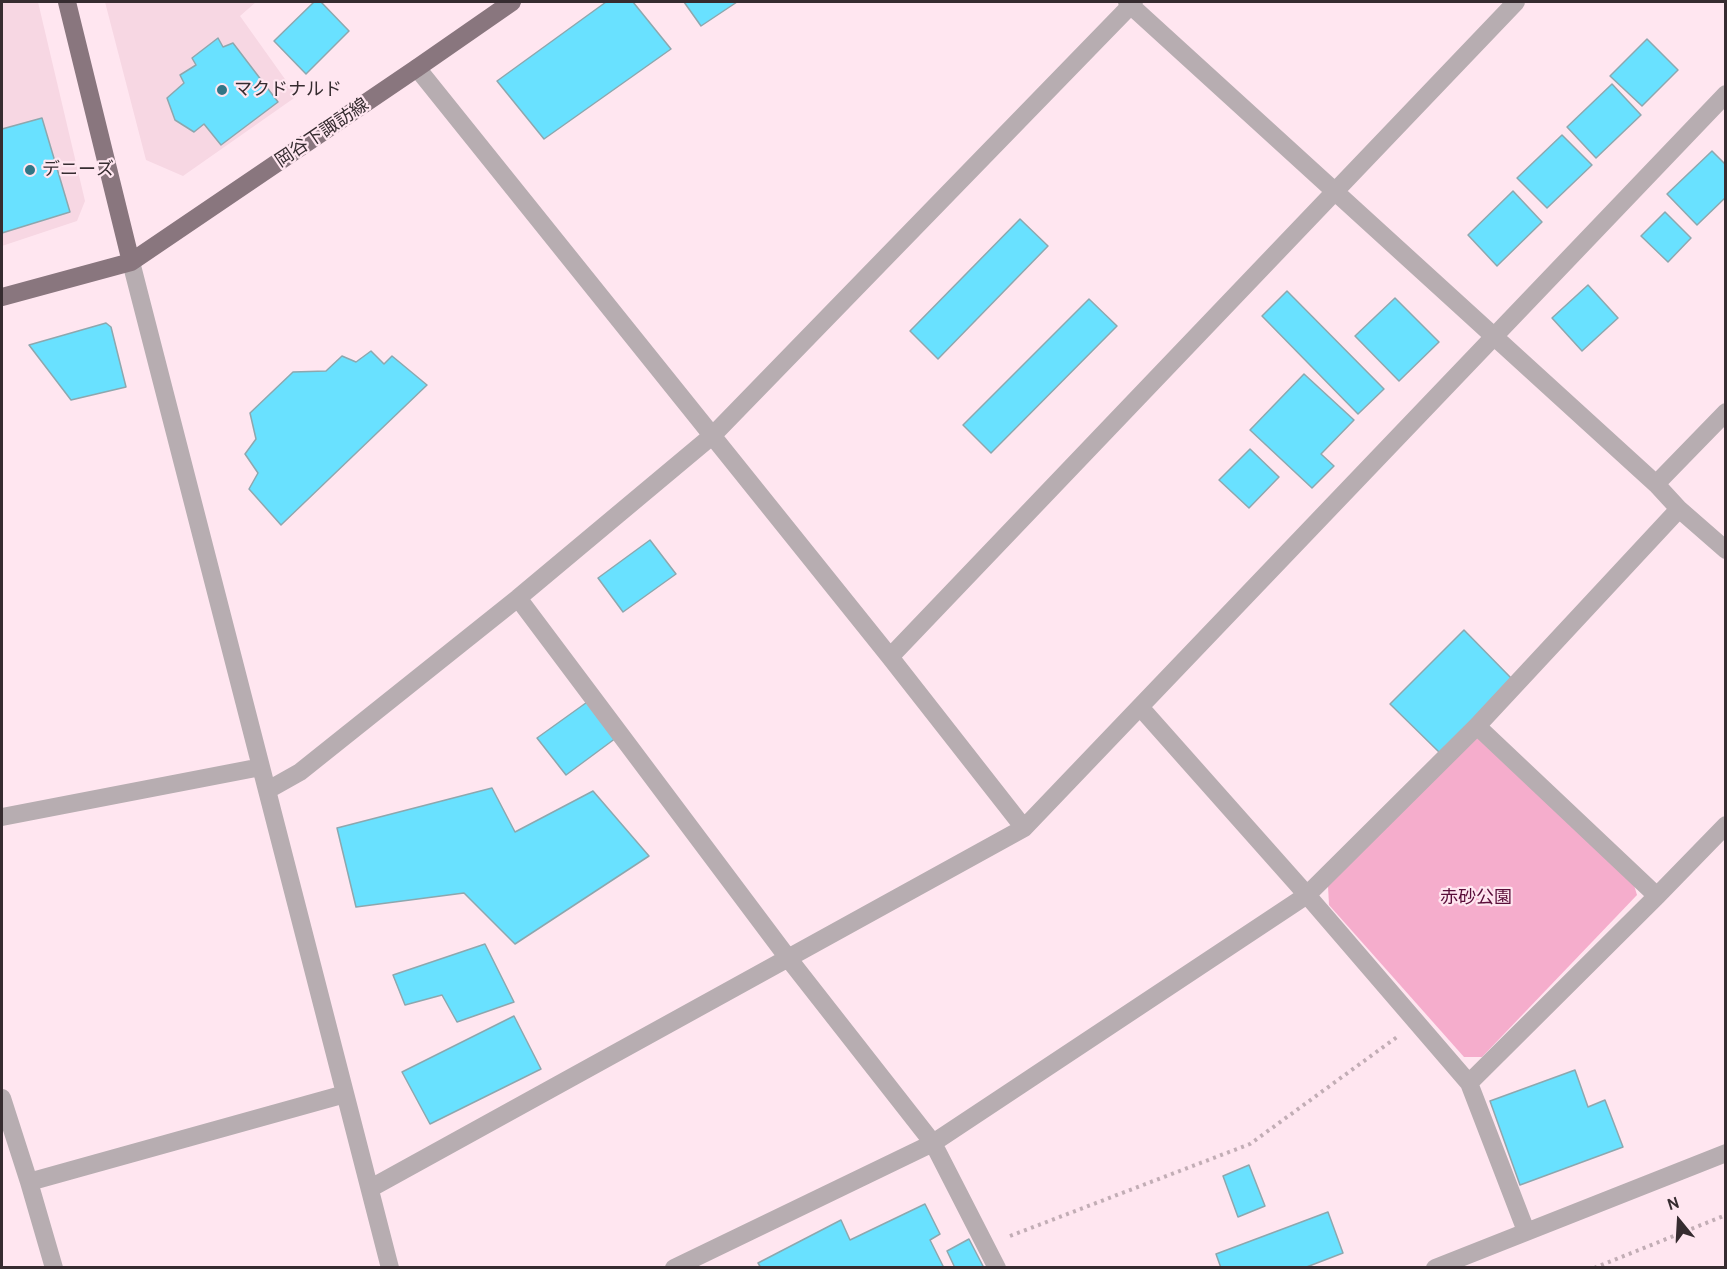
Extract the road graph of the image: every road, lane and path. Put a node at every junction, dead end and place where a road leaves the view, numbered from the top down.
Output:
1 (67, 2) edge
2 (512, 2) edge
3 (1516, 2) edge
4 (1131, 3) edge
5 (417, 68) junction
6 (1725, 94) edge
7 (1336, 190) junction
8 (131, 262) junction
9 (2, 297) edge
10 (1493, 336) junction
11 (1725, 412) edge
12 (713, 435) junction
13 (1656, 484) junction
14 (1679, 509) junction
15 (1725, 550) edge
16 (518, 598) junction
17 (890, 657) junction
18 (1140, 707) junction
19 (1477, 726) junction
20 (261, 767) junction
21 (268, 790) junction
22 (2, 817) edge
23 (1725, 825) edge
24 (1024, 828) junction
25 (1307, 895) junction
26 (1657, 896) junction
27 (788, 958) junction
28 (1417, 1023) junction
29 (1469, 1083) junction
30 (345, 1094) junction
31 (2, 1098) edge
32 (933, 1143) junction
33 (1725, 1153) edge
34 (29, 1182) junction
35 (371, 1188) junction
36 (1725, 1215) edge
37 (1526, 1231) junction
38 (986, 1245) junction
39 (54, 1268) edge
40 (390, 1268) edge
41 (674, 1268) edge
42 (996, 1268) edge
43 (1435, 1268) edge
44 (1594, 1268) edge

1 - 8 main road
2 - 5 main road, 岡谷下諏訪線
3 - 7 street
4 - 7 street
4 - 12 street
5 - 8 main road, 岡谷下諏訪線
5 - 12 street
6 - 10 street
7 - 10 street
7 - 17 street
8 - 9 main road, 岡谷下諏訪線
8 - 20 street
10 - 13 street
10 - 18 street
11 - 13 street
12 - 16 street
12 - 17 street
13 - 14 street
14 - 15 street
14 - 19 street
16 - 21 street
16 - 27 street
17 - 24 street
18 - 24 street
18 - 25 street
19 - 25 street
19 - 26 street
20 - 21 street
20 - 22 street
21 - 30 street
23 - 26 street
24 - 27 street
25 - 28 street
25 - 32 street
26 - 29 street
27 - 32 street
27 - 35 street
28 - 29 street
28 - 38 path
29 - 37 street
30 - 34 street
30 - 35 street
31 - 34 street
32 - 38 street
32 - 41 street
33 - 37 street
34 - 39 street
35 - 40 street
36 - 44 path
37 - 43 street
38 - 42 street

